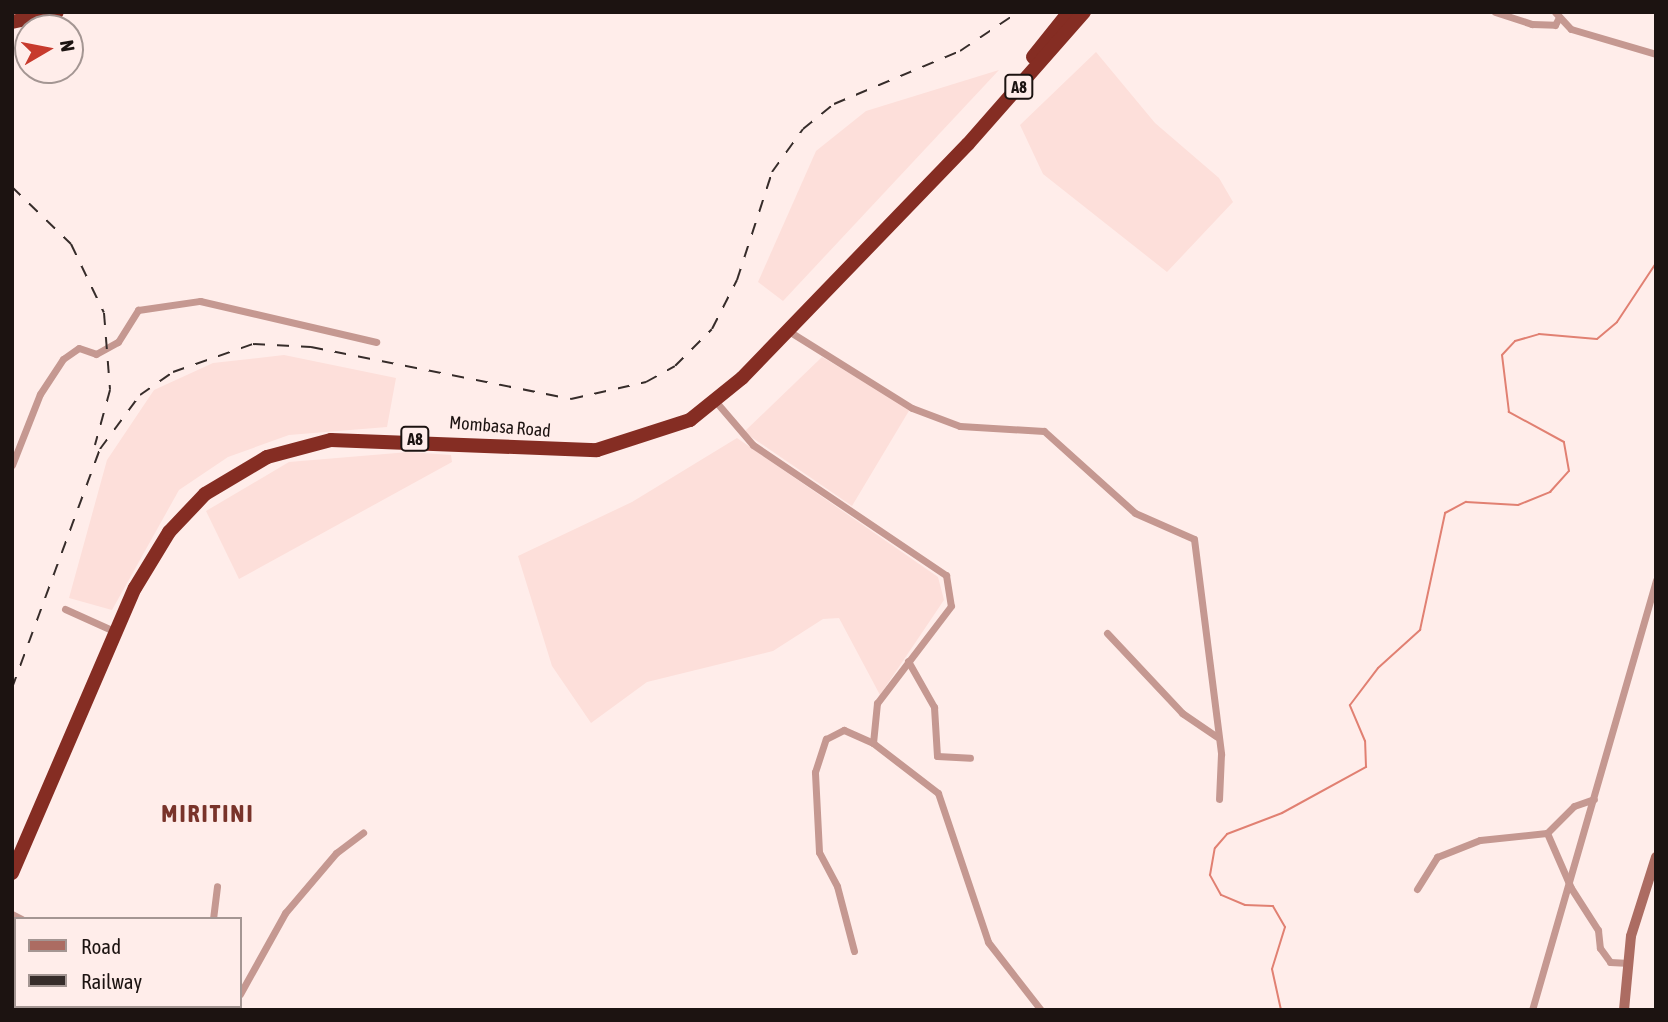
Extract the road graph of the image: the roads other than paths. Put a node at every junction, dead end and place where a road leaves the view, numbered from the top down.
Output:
1 (29, 12) edge
2 (57, 12) edge
3 (1069, 12) edge
4 (1084, 12) edge
5 (1495, 12) edge
6 (1557, 15) edge
7 (12, 20) edge
8 (1656, 54) edge
9 (951, 158) junction
10 (786, 329) junction
11 (376, 342) dead end
12 (717, 402) junction
13 (12, 465) edge
14 (1656, 579) edge
15 (65, 609) dead end
16 (117, 632) junction
17 (1107, 633) dead end
18 (908, 661) junction
19 (1218, 737) junction
20 (873, 743) junction
21 (970, 758) dead end
22 (1219, 799) dead end
23 (1594, 799) junction
24 (363, 833) dead end
25 (1548, 833) junction
26 (1656, 857) edge
27 (12, 873) edge
28 (217, 886) dead end
29 (1570, 888) junction
30 (1417, 889) dead end
31 (213, 917) edge
32 (854, 951) dead end
33 (1629, 963) junction
34 (242, 992) edge
35 (1041, 1010) edge
36 (1532, 1010) edge
37 (1625, 1010) edge

1 - 7 highway
2 - 7 highway
3 - 9 highway, Mombasa Road / A8
4 - 9 highway, Mombasa Road / A8
5 - 6 street
6 - 8 street
9 - 10 highway, Mombasa Road / A8
10 - 12 highway, Mombasa Road / A8
10 - 19 street
11 - 13 street
12 - 16 highway, Mombasa Road / A8
12 - 18 street
14 - 23 street
15 - 16 street
16 - 27 highway, Mombasa Road / A8
17 - 19 street
18 - 20 street
18 - 21 street
19 - 22 street
20 - 32 street
20 - 35 street
23 - 25 street
23 - 29 street
24 - 34 street
25 - 29 street
25 - 30 street
26 - 33 main road
28 - 31 street
29 - 33 street
29 - 36 street
33 - 37 main road

